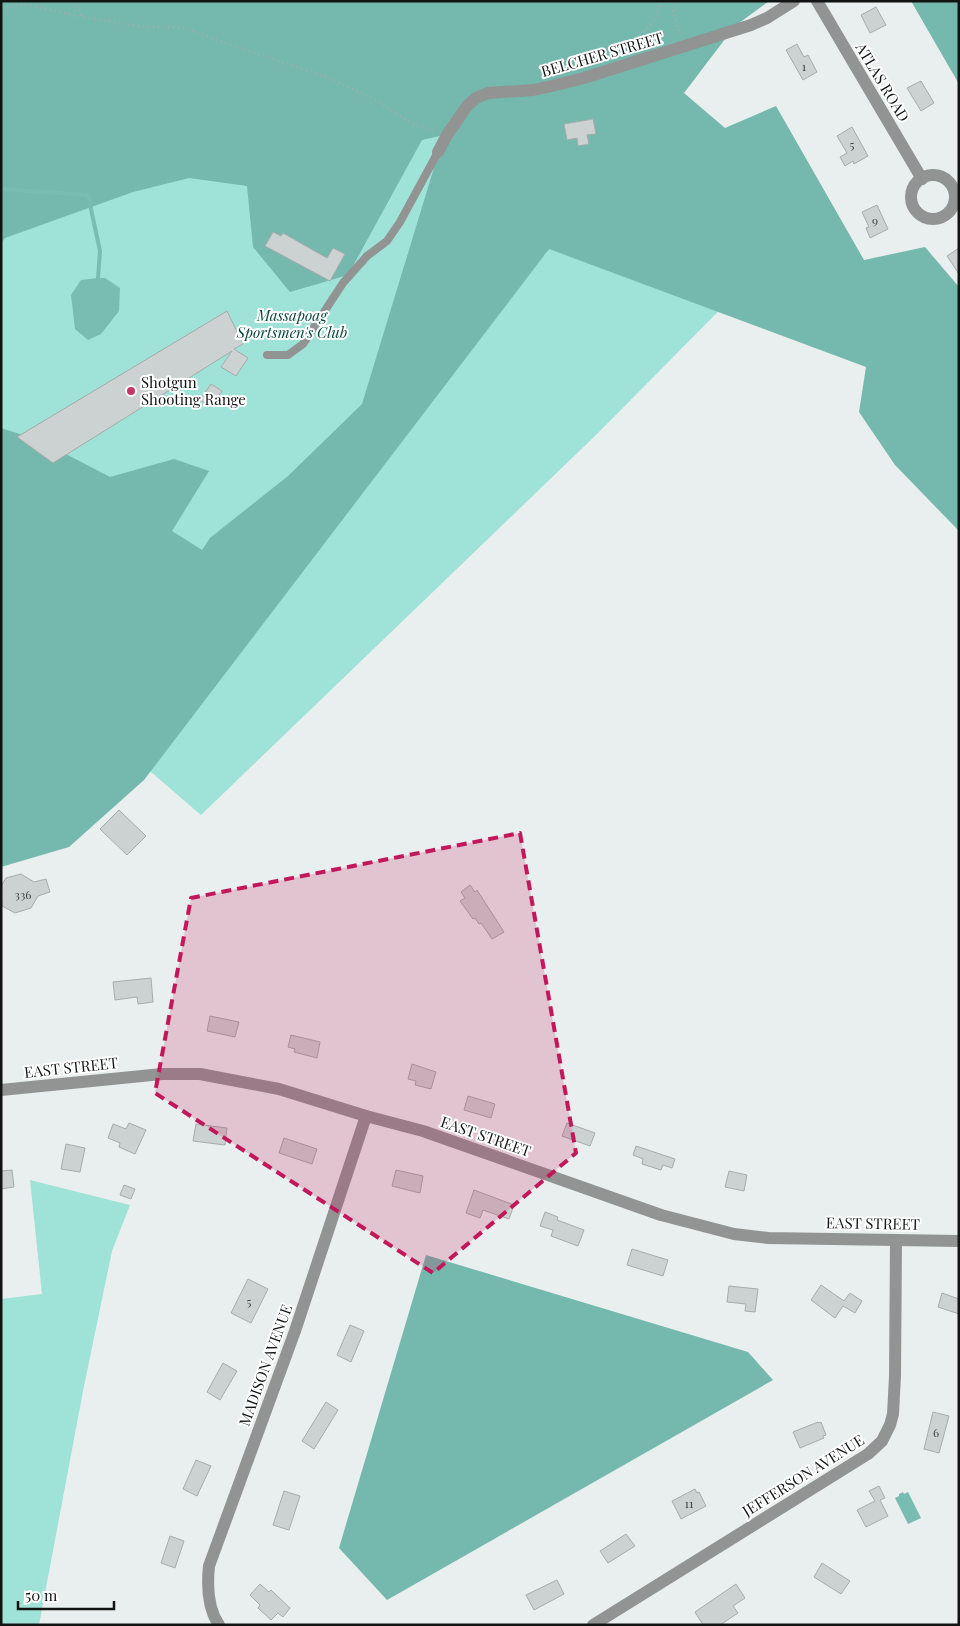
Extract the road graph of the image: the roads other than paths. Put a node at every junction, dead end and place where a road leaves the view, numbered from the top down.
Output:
1 (794, 1) edge
2 (817, 1) edge
3 (438, 152) joint
4 (922, 178) dead end
5 (267, 355) dead end
6 (1, 1090) edge
7 (366, 1116) junction
8 (896, 1241) junction
9 (959, 1242) edge
10 (219, 1625) edge
11 (593, 1625) edge

1 - 3 street, BELCHER STREET
2 - 4 street, ATLAS ROAD
3 - 5 lane
6 - 7 street, EAST STREET
7 - 8 street, EAST STREET
7 - 10 street, MADISON AVENUE
8 - 9 street, EAST STREET
8 - 11 street, JEFFERSON AVENUE

